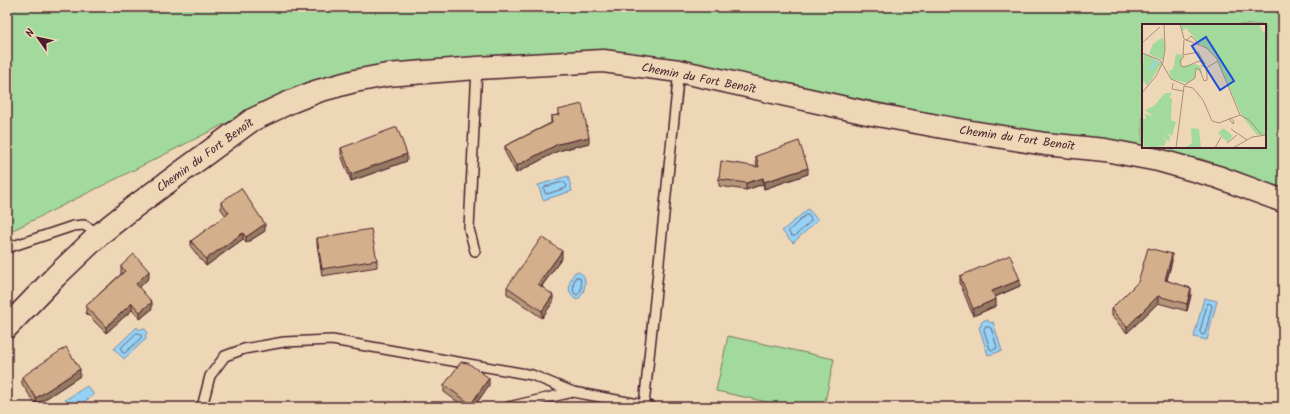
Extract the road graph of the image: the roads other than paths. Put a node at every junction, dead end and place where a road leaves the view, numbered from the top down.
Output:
1 (477, 68) junction
2 (679, 71) junction
3 (1283, 201) edge
4 (100, 234) junction
5 (7, 248) edge
6 (475, 251) dead end
7 (7, 327) edge
8 (573, 392) junction
9 (645, 406) edge
10 (202, 407) edge
11 (508, 407) edge

1 - 2 street, Chemin du Fort Benoît
1 - 4 street, Chemin du Fort Benoît
1 - 6 lane
2 - 3 street, Chemin du Fort Benoît
2 - 9 lane
4 - 5 lane
4 - 7 street, Chemin du Fort Benoît
8 - 9 lane
8 - 10 lane
8 - 11 lane

